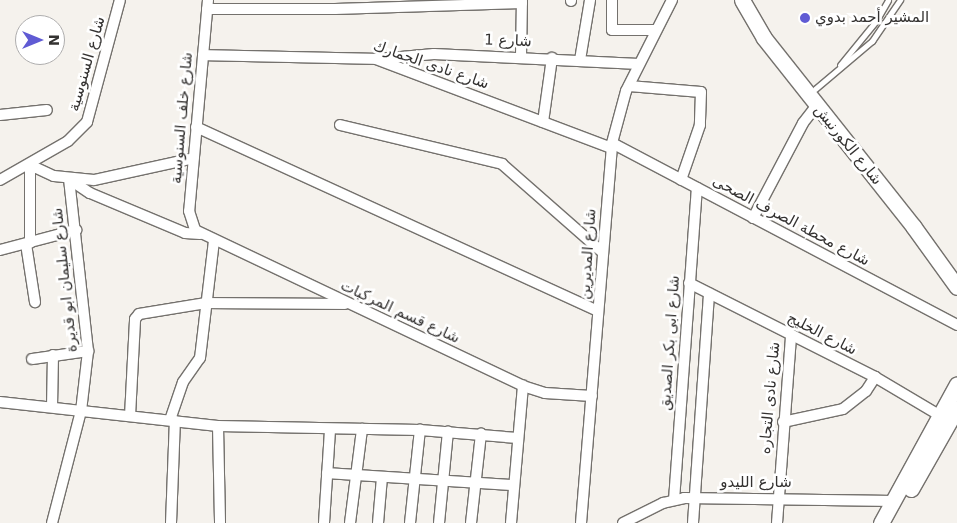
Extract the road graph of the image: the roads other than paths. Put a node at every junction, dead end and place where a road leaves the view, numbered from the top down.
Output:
1 (120, 0) edge
2 (590, 0) edge
3 (612, 0) edge
4 (672, 0) edge
5 (742, 0) edge
6 (753, 0) edge
7 (888, 0) edge
8 (900, 0) edge
9 (522, 1) edge
10 (208, 4) edge
11 (656, 30) junction
12 (203, 55) junction
13 (521, 56) junction
14 (552, 58) junction
15 (376, 59) junction
16 (580, 60) junction
17 (639, 64) junction
18 (840, 66) junction
19 (629, 86) junction
20 (813, 96) junction
21 (47, 110) dead end
22 (0, 115) edge
23 (543, 122) junction
24 (340, 125) dead end
25 (196, 127) junction
26 (612, 146) junction
27 (194, 158) junction
28 (30, 165) junction
29 (69, 179) junction
30 (0, 180) edge
31 (681, 180) junction
32 (697, 188) junction
33 (753, 218) junction
34 (76, 230) junction
35 (200, 234) junction
36 (214, 241) junction
37 (28, 244) junction
38 (0, 250) edge
39 (602, 252) junction
40 (957, 271) edge
41 (689, 283) junction
42 (957, 287) edge
43 (709, 294) junction
44 (35, 302) dead end
45 (206, 303) junction
46 (348, 304) junction
47 (598, 311) junction
48 (957, 325) edge
49 (791, 335) junction
50 (88, 351) junction
51 (53, 355) junction
52 (32, 359) dead end
53 (875, 377) junction
54 (957, 384) edge
55 (523, 386) junction
56 (592, 396) junction
57 (0, 402) edge
58 (52, 407) junction
59 (957, 408) edge
60 (81, 411) junction
61 (939, 414) junction
62 (130, 416) junction
63 (172, 421) junction
64 (782, 422) junction
65 (218, 426) junction
66 (362, 429) junction
67 (330, 430) junction
68 (420, 430) junction
69 (448, 431) junction
70 (481, 434) junction
71 (518, 438) junction
72 (327, 473) junction
73 (356, 475) junction
74 (382, 477) junction
75 (415, 479) junction
76 (443, 481) junction
77 (476, 483) junction
78 (514, 485) junction
79 (777, 497) junction
80 (694, 498) junction
81 (674, 500) junction
82 (894, 500) junction
83 (52, 523) edge
84 (171, 523) edge
85 (220, 523) edge
86 (324, 523) edge
87 (350, 523) edge
88 (378, 523) edge
89 (410, 523) edge
90 (439, 523) edge
91 (471, 523) edge
92 (511, 523) edge
93 (581, 523) edge
94 (623, 523) edge
95 (693, 523) edge
96 (777, 523) edge
97 (882, 523) edge
98 (893, 523) edge

1 - 28 street, شارع السنوسية
2 - 16 street
3 - 11 street
4 - 11 street, شارع المديرين
5 - 20 street, شارع الكورنيش
6 - 20 street, شارع الكورنيش
7 - 18 lane
8 - 18 lane
9 - 10 street
9 - 13 street
10 - 12 street, شارع خلف السنوسية
11 - 17 street, شارع المديرين
12 - 15 street, شارع نادى الجمارك
12 - 25 street, شارع خلف السنوسية
13 - 14 street, شارع 1
13 - 15 street, شارع 1
14 - 16 street, شارع 1
14 - 23 street
15 - 23 street, شارع نادى الجمارك
16 - 17 street, شارع 1
17 - 19 street, شارع المديرين
18 - 20 lane
19 - 26 street, شارع المديرين
19 - 31 street
20 - 33 street
20 - 40 street, شارع الكورنيش
20 - 42 street, شارع الكورنيش
21 - 22 street
23 - 26 street, شارع نادى الجمارك
24 - 39 street
25 - 27 street, شارع خلف السنوسية
25 - 47 street
26 - 31 street, شارع محطة الصرف الصحى
26 - 39 street, شارع المديرين
27 - 29 street
27 - 35 street, شارع خلف السنوسية
28 - 29 street
28 - 30 street, شارع السنوسية
28 - 37 street
29 - 34 street, شارع سليمان ابو قديرة
29 - 35 street, شارع قسم المركبات
31 - 32 street, شارع محطة الصرف الصحى
32 - 33 street, شارع محطة الصرف الصحى
32 - 41 street, شارع ابى بكر الصديق
33 - 48 street, شارع محطة الصرف الصحى
34 - 37 street
34 - 50 street, شارع سليمان ابو قديرة
35 - 36 street, شارع قسم المركبات
36 - 45 street
36 - 46 street, شارع قسم المركبات
37 - 38 street
37 - 44 street
39 - 47 street, شارع المديرين
41 - 43 street, شارع الخليج
41 - 81 street, شارع ابى بكر الصديق
43 - 49 street, شارع الخليج
43 - 80 street
45 - 46 street
45 - 62 street
45 - 63 street
46 - 55 street, شارع قسم المركبات
47 - 56 street, شارع المديرين
49 - 53 street, شارع الخليج
49 - 64 street, شارع نادى التجاره
50 - 51 street
50 - 60 street, شارع سليمان ابو قديرة
51 - 52 street
51 - 58 street
53 - 61 street, شارع الخليج
53 - 64 street
54 - 61 street
55 - 56 street, شارع قسم المركبات
55 - 71 street
56 - 93 street, شارع المديرين
57 - 58 street
58 - 60 street
59 - 98 street
60 - 62 street
60 - 83 street, شارع سليمان ابو قديرة
61 - 82 street
62 - 63 street
63 - 65 street
63 - 84 street
64 - 79 street, شارع نادى التجاره
65 - 67 street
65 - 85 street
66 - 67 street
66 - 68 street
66 - 73 street
67 - 72 street
68 - 69 street
68 - 75 street
69 - 70 street
69 - 76 street
70 - 71 street
70 - 77 street
71 - 78 street
72 - 73 street
72 - 86 street
73 - 74 street
73 - 87 street
74 - 75 street
74 - 88 street
75 - 76 street
75 - 89 street
76 - 77 street
76 - 90 street
77 - 78 street
77 - 91 street
78 - 92 street
79 - 80 street, شارع الليدو
79 - 82 street, شارع الليدو
79 - 96 street, شارع نادى التجاره
80 - 81 street, شارع الليدو
80 - 95 street
81 - 94 street, شارع الليدو
82 - 97 street

